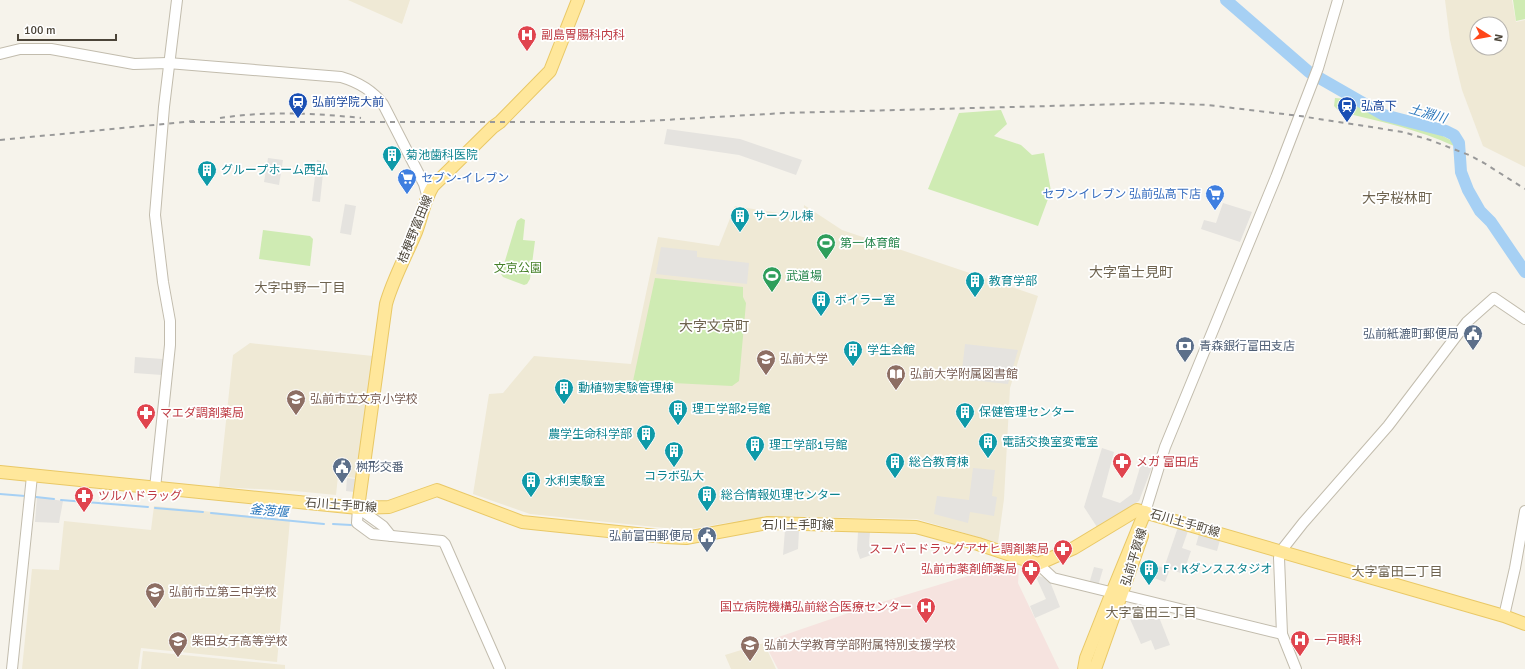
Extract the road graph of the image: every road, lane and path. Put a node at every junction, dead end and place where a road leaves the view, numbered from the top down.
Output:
1 (177, 0) edge
2 (578, 0) edge
3 (1338, 0) edge
4 (0, 54) edge
5 (168, 64) junction
6 (427, 195) junction
7 (1525, 319) edge
8 (0, 472) edge
9 (32, 476) junction
10 (155, 488) junction
11 (358, 508) junction
12 (1525, 511) edge
13 (1145, 512) junction
14 (1282, 551) junction
15 (1038, 564) junction
16 (1117, 594) junction
17 (1504, 616) junction
18 (1525, 624) edge
19 (1282, 634) junction
20 (12, 669) edge
21 (500, 669) edge
22 (1084, 669) edge
23 (1095, 669) edge
24 (1296, 669) edge

1 - 5 street
2 - 6 main road, 桔梗野富田線
3 - 13 street
4 - 5 street
5 - 6 street
5 - 10 street
6 - 11 main road, 桔梗野富田線
7 - 14 street
8 - 9 main road, 石川土手町線
9 - 10 main road, 石川土手町線
9 - 20 street
10 - 11 main road, 石川土手町線
11 - 15 main road, 石川土手町線
11 - 21 street
12 - 17 street
13 - 14 main road, 石川土手町線
13 - 15 main road, 石川土手町線
13 - 16 main road, 弘前平賀線
14 - 17 main road, 石川土手町線
14 - 19 street
15 - 16 street
16 - 19 street
16 - 22 main road, 弘前平賀線
16 - 23 main road, 弘前平賀線
17 - 18 main road, 石川土手町線
19 - 24 street

